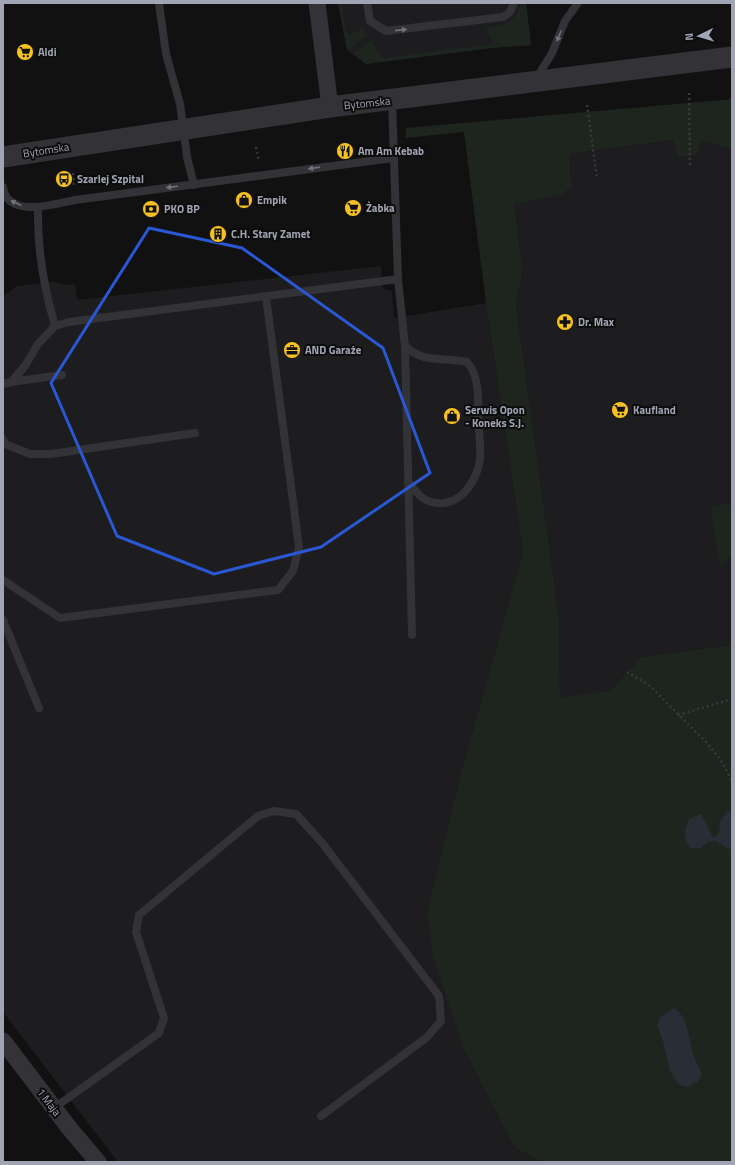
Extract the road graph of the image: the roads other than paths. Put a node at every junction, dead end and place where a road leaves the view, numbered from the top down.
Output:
1 (159, 3) edge
2 (317, 3) edge
3 (368, 3) edge
4 (514, 3) edge
5 (578, 3) edge
6 (732, 57) edge
7 (534, 83) junction
8 (392, 100) junction
9 (330, 107) junction
10 (184, 129) junction
11 (3, 157) edge
12 (393, 158) junction
13 (194, 185) junction
14 (3, 187) edge
15 (38, 207) junction
16 (398, 279) junction
17 (266, 297) junction
18 (55, 326) junction
19 (405, 346) junction
20 (62, 375) dead end
21 (7, 383) edge
22 (195, 432) dead end
23 (3, 439) edge
24 (408, 481) junction
25 (3, 580) edge
26 (3, 620) edge
27 (412, 635) dead end
28 (39, 708) dead end
29 (3, 1041) edge
30 (54, 1108) junction
31 (321, 1116) dead end
32 (98, 1162) edge

1 - 10 lane
2 - 9 street
3 -> 4 lane
5 -> 7 lane
6 - 7 street, Bytomska
7 - 8 street, Bytomska
8 - 9 street, Bytomska
8 - 12 lane
9 - 10 street, Bytomska
10 - 11 street, Bytomska
10 - 13 lane
12 -> 13 lane
12 - 16 lane
13 -> 15 lane
15 -> 14 lane
15 - 18 lane
16 - 17 lane
16 - 19 lane
17 - 18 lane
17 - 25 lane
18 - 21 lane
19 - 24 lane
19 - 24 lane
20 - 21 lane
22 - 23 lane
24 - 27 lane
26 - 28 lane
29 - 30 street, 1 Maja
30 - 31 lane
30 - 32 street, 1 Maja

